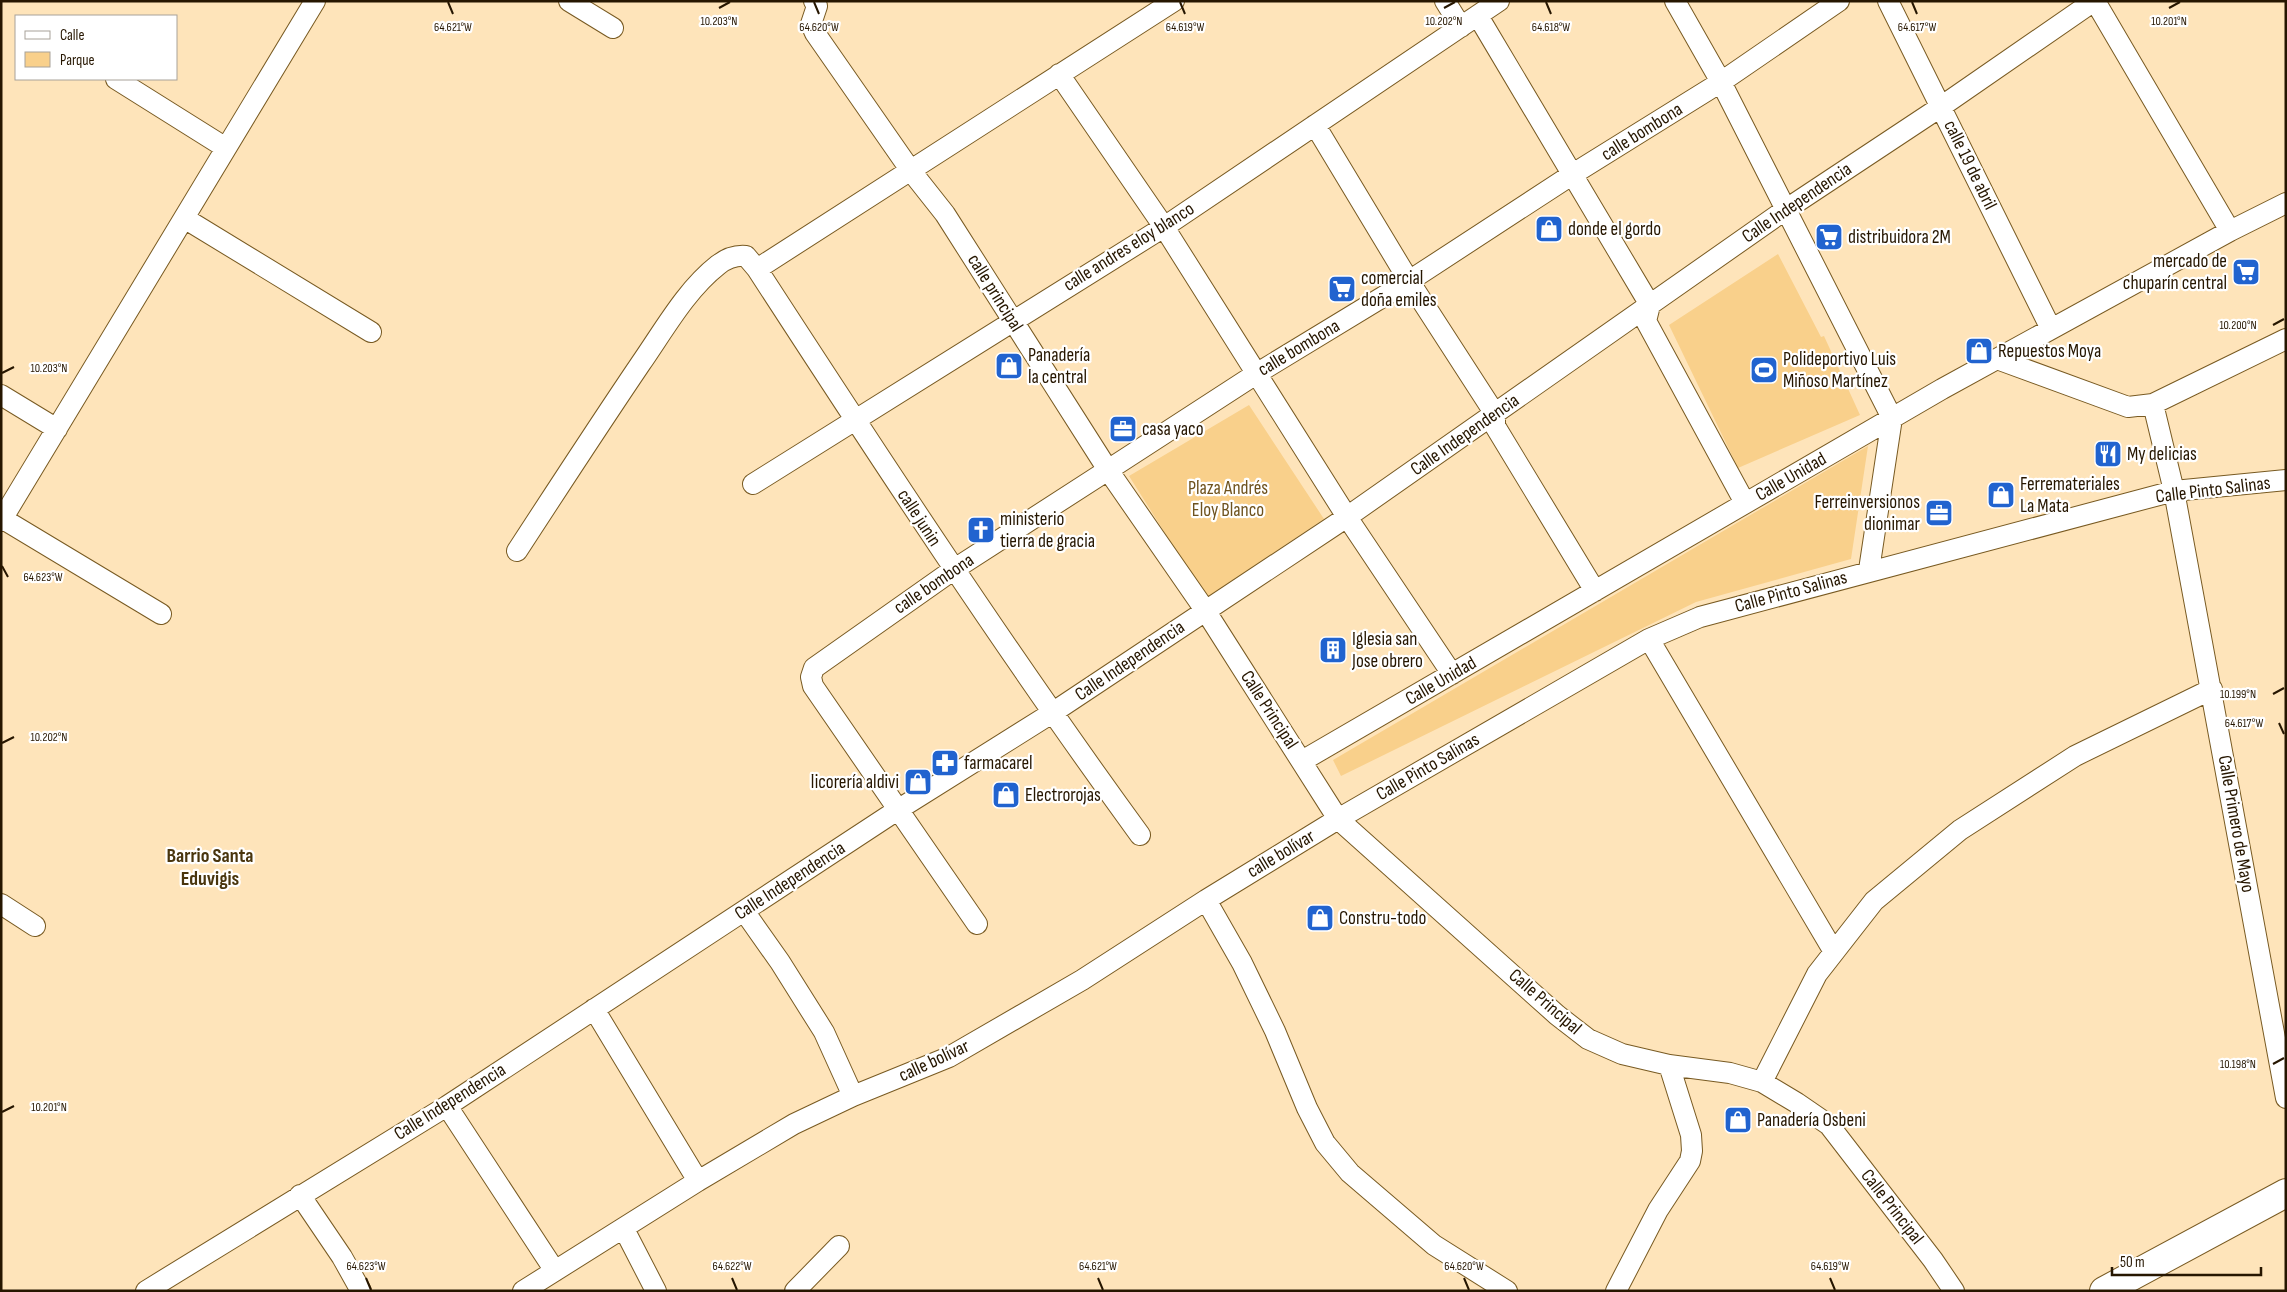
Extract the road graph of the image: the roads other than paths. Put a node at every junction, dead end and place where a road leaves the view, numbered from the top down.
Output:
1 (315, 1) edge
2 (569, 1) edge
3 (1174, 1) edge
4 (1445, 1) edge
5 (1499, 1) edge
6 (1675, 1) edge
7 (1839, 1) edge
8 (1888, 1) edge
9 (2094, 1) edge
10 (818, 3) edge
11 (1478, 16) junction
12 (1461, 27) junction
13 (613, 28) dead end
14 (1059, 74) junction
15 (118, 80) edge
16 (1721, 82) junction
17 (1942, 106) junction
18 (1315, 125) junction
19 (226, 148) junction
20 (911, 170) junction
21 (1573, 174) junction
22 (2286, 203) edge
23 (1785, 210) junction
24 (184, 218) junction
25 (1164, 227) junction
26 (2230, 231) junction
27 (757, 268) junction
28 (1409, 281) junction
29 (1650, 305) junction
30 (1012, 321) junction
31 (2052, 329) junction
32 (371, 332) dead end
33 (2286, 339) edge
34 (1997, 359) junction
35 (1256, 374) junction
36 (1, 395) edge
37 (2154, 404) junction
38 (1495, 414) junction
39 (1892, 418) junction
40 (855, 420) junction
41 (57, 429) junction
42 (1108, 470) junction
43 (2286, 480) edge
44 (753, 484) dead end
45 (2174, 491) junction
46 (1745, 503) junction
47 (1347, 517) junction
48 (2, 520) edge
49 (517, 551) dead end
50 (954, 570) junction
51 (1869, 570) junction
52 (1595, 591) junction
53 (1205, 610) junction
54 (161, 614) dead end
55 (1649, 639) junction
56 (1452, 674) junction
57 (2212, 689) junction
58 (1052, 714) junction
59 (1302, 761) junction
60 (899, 809) junction
61 (1338, 819) junction
62 (1140, 835) dead end
63 (1206, 900) junction
64 (1, 904) edge
65 (744, 911) junction
66 (977, 924) dead end
67 (35, 926) dead end
68 (1834, 952) junction
69 (594, 1009) junction
70 (1669, 1065) junction
71 (1762, 1082) junction
72 (853, 1096) junction
73 (2286, 1098) edge
74 (447, 1106) junction
75 (698, 1181) junction
76 (2286, 1193) edge
77 (300, 1195) junction
78 (624, 1230) junction
79 (839, 1246) dead end
80 (555, 1271) junction
81 (158, 1287) edge
82 (361, 1291) edge
83 (522, 1291) edge
84 (656, 1291) edge
85 (796, 1291) edge
86 (1507, 1291) edge
87 (1616, 1291) edge
88 (1954, 1291) edge
89 (2104, 1291) edge

1 - 19 street
2 - 13 street
3 - 14 street
4 - 12 street
5 - 11 street, calle andres eloy blanco
6 - 16 street
7 - 16 street, calle bombona
8 - 17 street, calle 19 de abril
9 - 17 street, Calle Independencia
9 - 26 street
10 - 20 street, calle principal
11 - 12 street, calle andres eloy blanco
11 - 21 street
12 - 18 street, calle andres eloy blanco
14 - 20 street
14 - 25 street
15 - 19 street
16 - 21 street, calle bombona
16 - 23 street
17 - 23 street, Calle Independencia
17 - 31 street, calle 19 de abril
18 - 25 street, calle andres eloy blanco
18 - 28 street
19 - 24 street
20 - 27 street
20 - 30 street, calle principal
21 - 28 street, calle bombona
21 - 29 street
22 - 26 street, Calle Unidad
23 - 29 street, Calle Independencia
23 - 39 street
24 - 32 street
24 - 41 street
25 - 30 street, calle andres eloy blanco
25 - 35 street
26 - 31 street, Calle Unidad
27 - 40 street, calle junin
27 - 49 street
28 - 35 street, calle bombona
28 - 38 street
29 - 38 street, Calle Independencia
29 - 46 street
30 - 40 street, calle andres eloy blanco
30 - 42 street, calle principal
31 - 34 street, Calle Unidad
33 - 37 street
34 - 37 street
34 - 39 street, Calle Unidad
35 - 42 street, calle bombona
35 - 47 street
36 - 41 street
37 - 45 street, Calle Primero de Mayo
38 - 47 street, Calle Independencia
38 - 52 street
39 - 46 street, Calle Unidad
39 - 51 street
40 - 44 street, calle andres eloy blanco
40 - 50 street, calle junin
41 - 48 street
42 - 50 street, calle bombona
42 - 53 street, calle principal
43 - 45 street, Calle Pinto Salinas
45 - 51 street, Calle Pinto Salinas
45 - 57 street, Calle Primero de Mayo
46 - 52 street, Calle Unidad
47 - 53 street, Calle Independencia
47 - 56 street
48 - 54 street
50 - 58 street, calle junin
50 - 60 street, calle bombona
51 - 55 street, Calle Pinto Salinas
52 - 56 street, Calle Unidad
53 - 58 street, Calle Independencia
53 - 59 street, Calle Principal
55 - 61 street, Calle Pinto Salinas
55 - 68 street
56 - 59 street, Calle Unidad
57 - 68 street
57 - 73 street, Calle Primero de Mayo
58 - 60 street, Calle Independencia
58 - 62 street, calle junin
59 - 61 street, Calle Principal
60 - 65 street, Calle Independencia
60 - 66 street
61 - 63 street, calle bolívar
61 - 70 street, Calle Principal
63 - 72 street, calle bolívar
63 - 86 street
64 - 67 street
65 - 69 street, Calle Independencia
65 - 72 street
68 - 71 street
69 - 74 street, Calle Independencia
69 - 75 street
70 - 71 street, Calle Principal
70 - 87 street
71 - 88 street, Calle Principal
72 - 75 street, calle bolívar
74 - 77 street, Calle Independencia
74 - 80 street
75 - 78 street, calle bolívar
76 - 89 street
77 - 81 street, Calle Independencia
77 - 82 street
78 - 80 street, calle bolívar
78 - 84 street
79 - 85 street
80 - 83 street, calle bolívar

